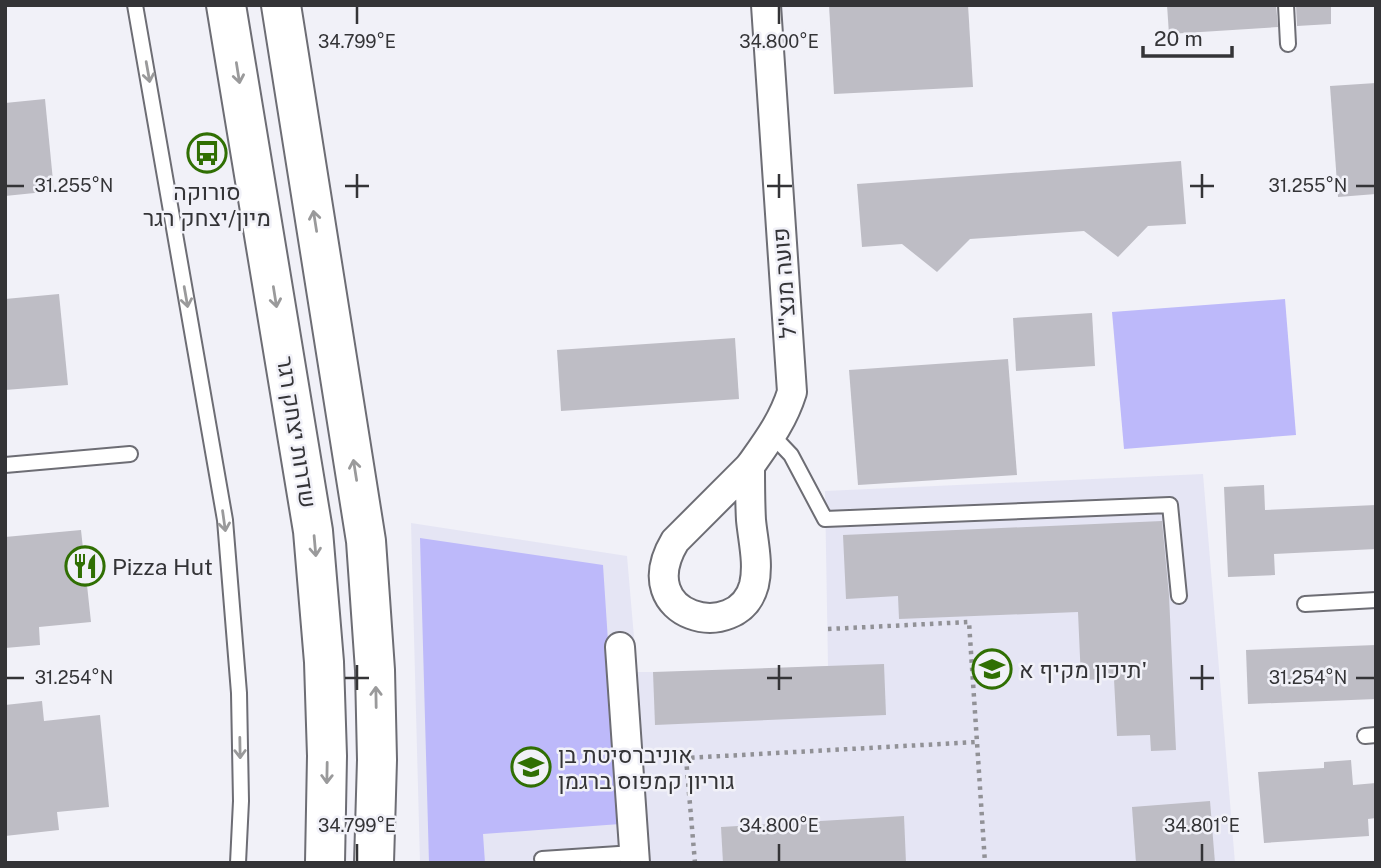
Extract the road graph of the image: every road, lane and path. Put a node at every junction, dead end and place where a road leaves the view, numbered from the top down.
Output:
1 (135, 5) edge
2 (226, 5) edge
3 (281, 5) edge
4 (766, 5) edge
5 (1286, 5) edge
6 (1288, 44) dead end
7 (772, 435) junction
8 (130, 454) dead end
9 (5, 465) edge
10 (750, 466) junction
11 (1179, 596) dead end
12 (1376, 600) edge
13 (1305, 604) dead end
14 (828, 629) dead end
15 (621, 647) dead end
16 (977, 742) junction
17 (635, 858) edge
18 (542, 859) dead end
19 (238, 863) edge
20 (325, 863) edge
21 (374, 863) edge
22 (695, 863) edge
23 (985, 863) edge

1 -> 19 lane
2 -> 20 main road, שדרות יצחק רגר
21 -> 3 main road
4 - 7 street, פועה מנצ"ל
5 - 6 lane
7 - 10 street, פועה מנצ"ל
7 - 11 lane
8 - 9 lane
10 - 10 street, פועה מנצ"ל
12 - 13 lane
14 - 16 path
15 - 17 street
16 - 22 path
16 - 23 path
17 - 18 lane

